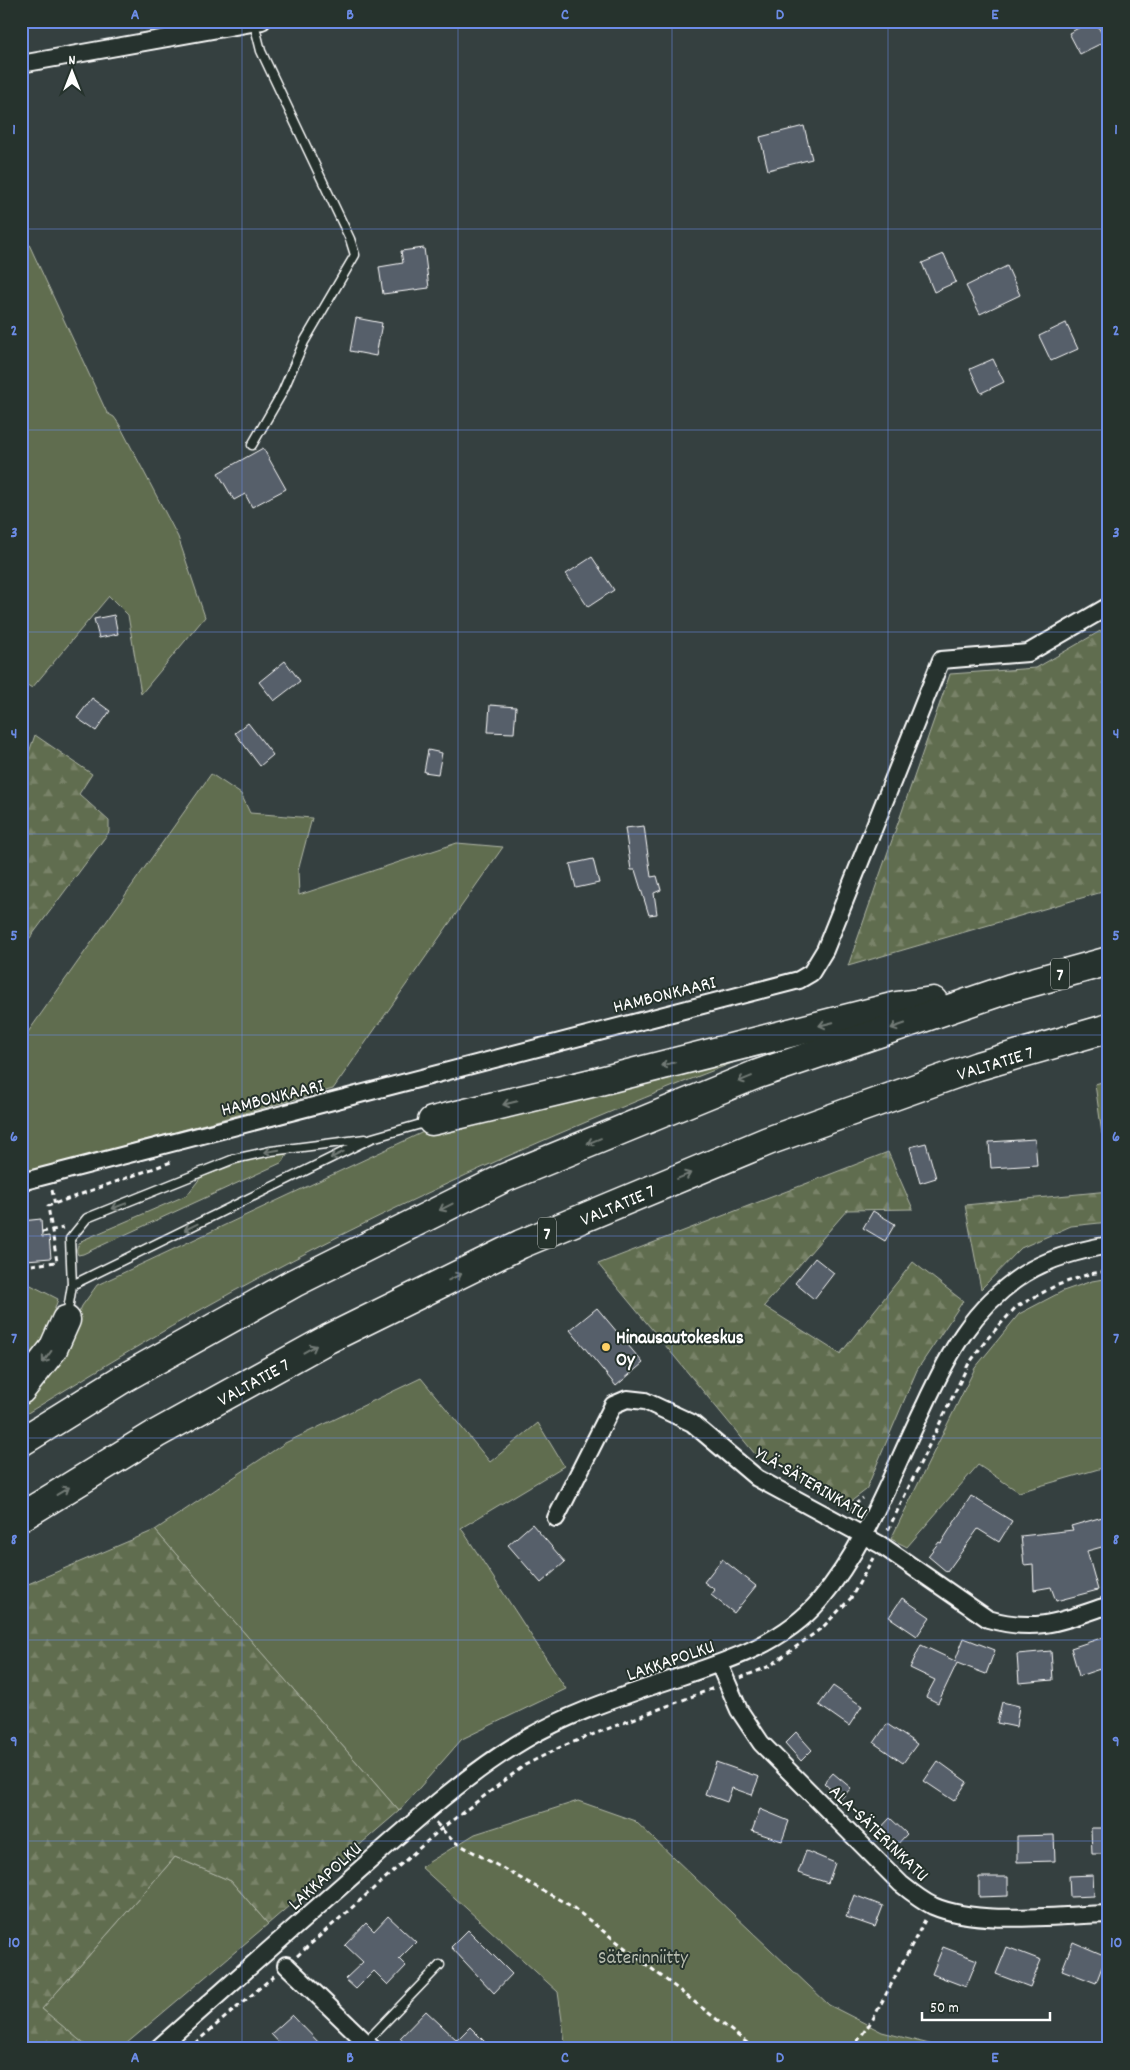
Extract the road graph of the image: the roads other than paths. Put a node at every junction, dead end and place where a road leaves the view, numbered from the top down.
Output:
1 (258, 22) edge
2 (21, 64) edge
3 (252, 445) dead end
4 (1109, 606) edge
5 (1109, 960) edge
6 (1011, 988) junction
7 (1109, 1028) edge
8 (432, 1121) joint
9 (372, 1138) junction
10 (21, 1182) edge
11 (1109, 1245) edge
12 (72, 1285) junction
13 (66, 1320) joint
14 (21, 1390) edge
15 (21, 1442) edge
16 (21, 1517) edge
17 (556, 1518) dead end
18 (863, 1534) junction
19 (1109, 1605) edge
20 (718, 1664) junction
21 (1109, 1914) edge
22 (286, 1965) dead end
23 (440, 1965) dead end
24 (370, 2045) edge
25 (157, 2049) edge

1 - 2 street
1 - 3 lane
4 - 10 street, HAMBONKAARI
5 - 6 highway, 7
6 -> 8 highway
6 -> 15 highway, 7
16 -> 7 highway, VALTATIE 7 / 7
8 - 9 lane
9 -> 12 lane
9 -> 12 lane
11 - 18 street, LAKKAPOLKU
12 - 13 lane
13 -> 14 highway
17 - 18 street, YLÄ-SÄTERINKATU
18 - 19 street, YLÄ-SÄTERINKATU
18 - 20 street, LAKKAPOLKU
20 - 21 street, ALA-SÄTERINKATU
20 - 25 street, LAKKAPOLKU
22 - 24 street
23 - 24 lane

